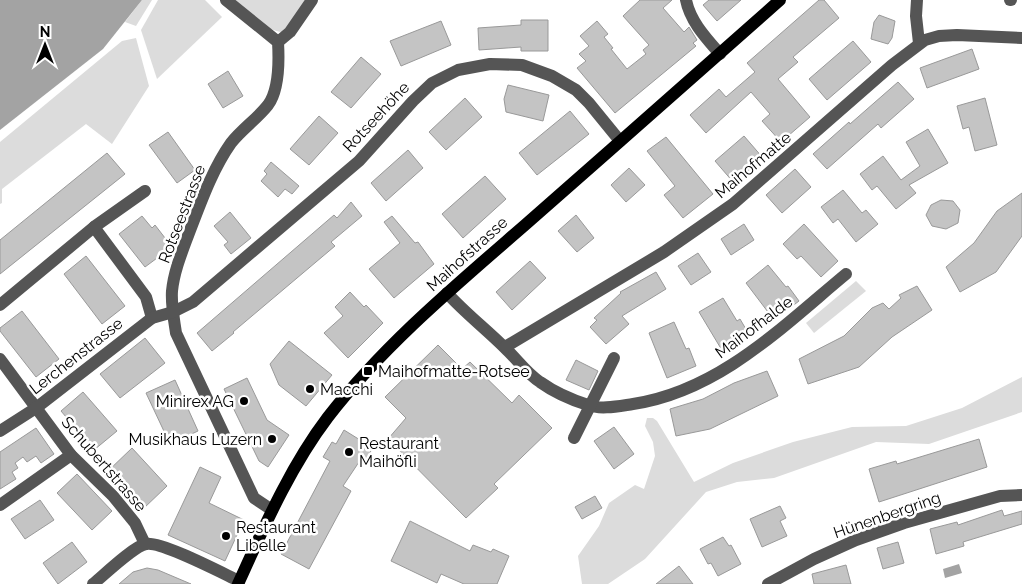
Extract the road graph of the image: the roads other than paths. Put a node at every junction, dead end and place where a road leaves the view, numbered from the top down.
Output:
1 (226, 0) edge
2 (312, 0) edge
3 (686, 0) edge
4 (780, 0) edge
5 (917, 0) edge
6 (1022, 38) edge
7 (278, 42) junction
8 (919, 44) junction
9 (720, 54) junction
10 (620, 141) junction
11 (145, 191) dead end
12 (94, 228) junction
13 (846, 274) dead end
14 (447, 293) junction
15 (0, 305) edge
16 (173, 312) junction
17 (152, 318) junction
18 (505, 347) junction
19 (614, 358) dead end
20 (0, 359) edge
21 (590, 406) junction
22 (36, 408) junction
23 (0, 431) edge
24 (574, 438) dead end
25 (71, 455) junction
26 (1022, 495) edge
27 (0, 505) edge
28 (272, 510) junction
29 (145, 544) junction
30 (238, 582) edge
31 (93, 584) edge
32 (768, 584) edge

1 - 7 street
2 - 7 street
3 - 9 street
4 - 9 main road, Maihofstrasse
5 - 8 street
6 - 8 street, Maihofmatte
7 - 16 street, Rotseestrasse
8 - 18 street, Maihofmatte
9 - 10 main road, Maihofstrasse
10 - 14 main road, Maihofstrasse
10 - 16 street, Rotseehöhe
11 - 12 street
12 - 15 street
12 - 17 street
13 - 21 street, Maihofhalde
14 - 18 street, Maihofhalde
14 - 28 main road, Maihofstrasse
16 - 17 street, Lerchenstrasse
16 - 28 street, Rotseestrasse
17 - 22 street, Lerchenstrasse
18 - 21 street, Maihofhalde
19 - 21 street
20 - 22 street, Schubertstrasse
21 - 24 street
22 - 23 street, Lerchenstrasse
22 - 25 street, Schubertstrasse
25 - 27 street
25 - 29 street, Schubertstrasse
26 - 32 street, Hünenbergring
28 - 30 main road, Maihofstrasse
29 - 30 street
29 - 31 street

